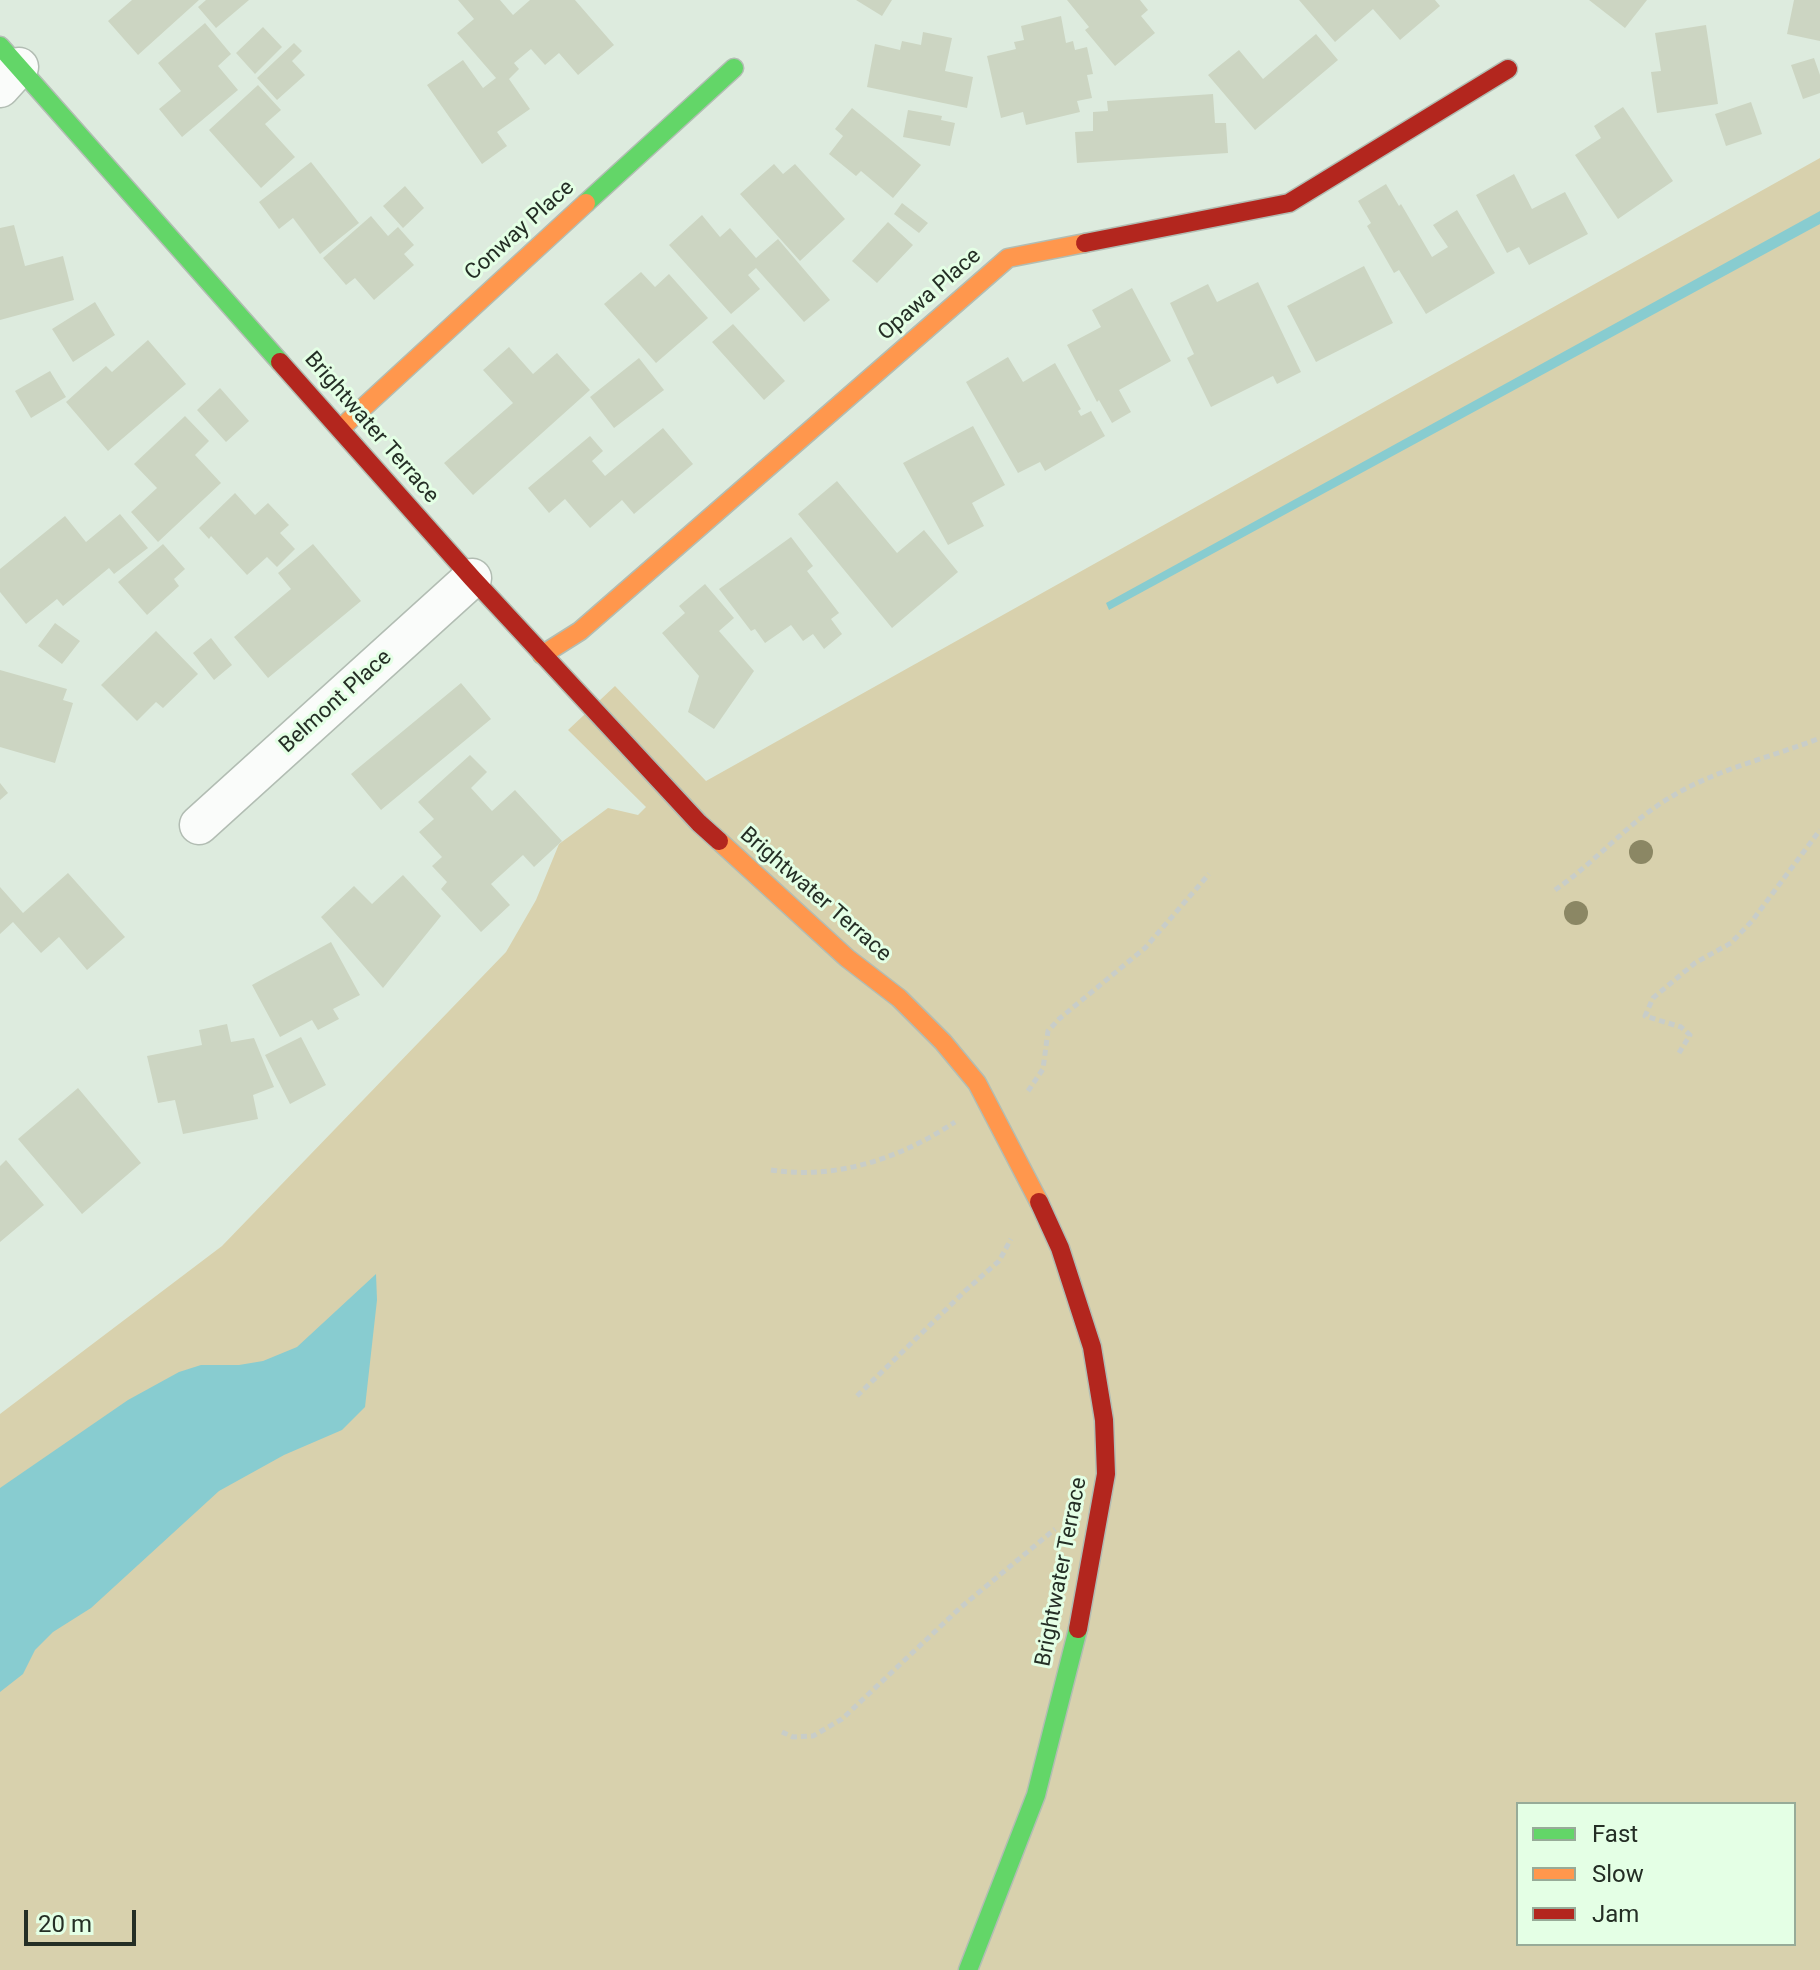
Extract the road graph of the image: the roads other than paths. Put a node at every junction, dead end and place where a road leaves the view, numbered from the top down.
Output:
1 (6, 67) edge
2 (734, 68) dead end
3 (1508, 69) dead end
4 (340, 429) junction
5 (472, 578) junction
6 (542, 655) junction
7 (199, 825) dead end
8 (968, 1970) edge

1 - 4 street, Brightwater Terrace
2 - 4 street, Conway Place
3 - 6 street, Opawa Place
4 - 5 street, Brightwater Terrace
5 - 6 street, Brightwater Terrace
5 - 7 street, Belmont Place
6 - 8 street, Brightwater Terrace

